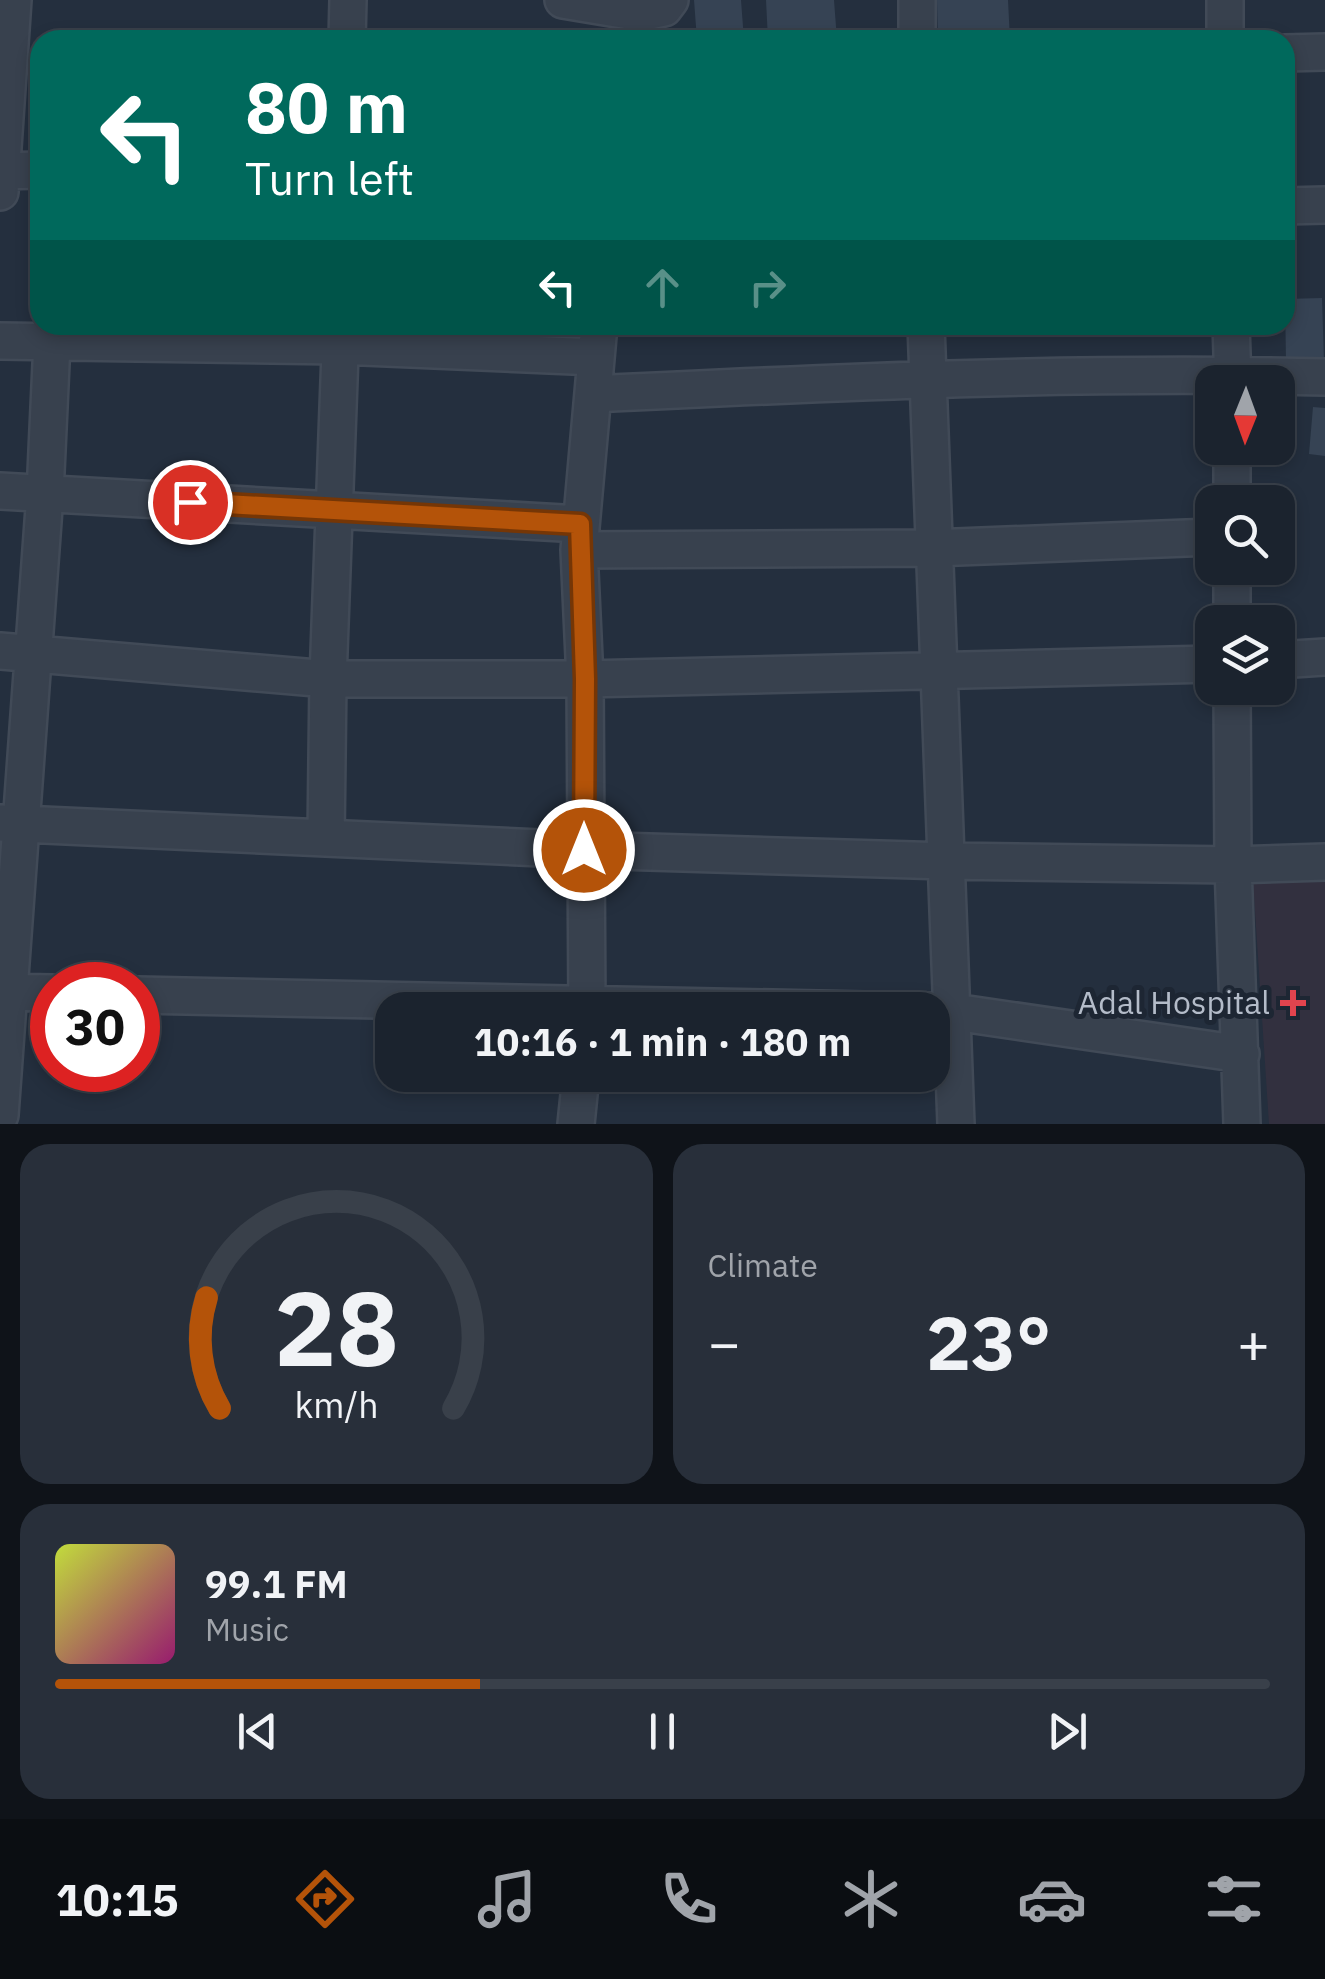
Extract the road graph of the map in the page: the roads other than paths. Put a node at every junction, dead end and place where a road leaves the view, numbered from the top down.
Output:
1 (13, 0) edge
2 (348, 0) edge
3 (563, 0) edge
4 (917, 0) edge
5 (1225, 0) edge
6 (649, 18) edge
7 (347, 30) edge
8 (917, 30) edge
9 (1225, 30) edge
10 (1325, 52) edge
11 (1295, 53) edge
12 (16, 81) edge
13 (30, 170) edge
14 (0, 171) edge
15 (0, 192) edge
16 (1295, 206) edge
17 (1325, 206) edge
18 (926, 335) edge
19 (1231, 335) edge
20 (341, 336) edge
21 (598, 341) edge
22 (0, 342) edge
23 (52, 342) junction
24 (1233, 365) edge
25 (1295, 377) edge
26 (1325, 377) edge
27 (927, 378) junction
28 (1195, 378) edge
29 (594, 394) junction
30 (0, 491) edge
31 (45, 494) junction
32 (334, 510) junction
33 (579, 537) junction
34 (1195, 538) edge
35 (932, 548) junction
36 (16, 653) edge
37 (1325, 657) edge
38 (1295, 659) edge
39 (1195, 664) edge
40 (937, 671) junction
41 (328, 679) junction
42 (585, 679) junction
43 (1232, 705) edge
44 (11, 824) edge
45 (326, 838) junction
46 (584, 850) junction
47 (947, 861) junction
48 (1325, 862) edge
49 (1234, 865) junction
50 (4, 992) edge
51 (588, 992) edge
52 (944, 992) edge
53 (30, 993) edge
54 (160, 996) edge
55 (375, 1002) edge
56 (950, 1012) edge
57 (1241, 1054) junction
58 (950, 1072) edge
59 (579, 1092) edge
60 (0, 1114) edge
61 (576, 1124) edge
62 (956, 1124) edge
63 (1242, 1124) edge

1 - 12 street
2 - 7 street
3 - 6 street
4 - 8 street
5 - 9 street
10 - 11 street
12 - 14 street
13 - 14 street
14 - 15 street
16 - 17 street
18 - 27 street
19 - 24 street
20 - 21 street
20 - 23 street
20 - 32 street
21 - 29 street
22 - 23 street
23 - 31 street
25 - 26 street
27 - 28 street
27 - 29 street
27 - 35 street
29 - 33 street
30 - 31 street
31 - 32 street
31 - 36 street
32 - 33 street
32 - 41 street
33 - 35 street
33 - 42 street
34 - 35 street
35 - 40 street
36 - 41 street
36 - 44 street
37 - 38 street
39 - 40 street
40 - 42 street
40 - 47 street
41 - 42 street
41 - 45 street
42 - 46 street
43 - 49 street
44 - 45 street
44 - 50 street
45 - 46 street
46 - 47 street
46 - 51 street
47 - 49 street
47 - 52 street
48 - 49 street
49 - 57 street
50 - 53 street
50 - 60 street
54 - 55 street
56 - 57 street
57 - 63 street
58 - 62 street
59 - 61 street

